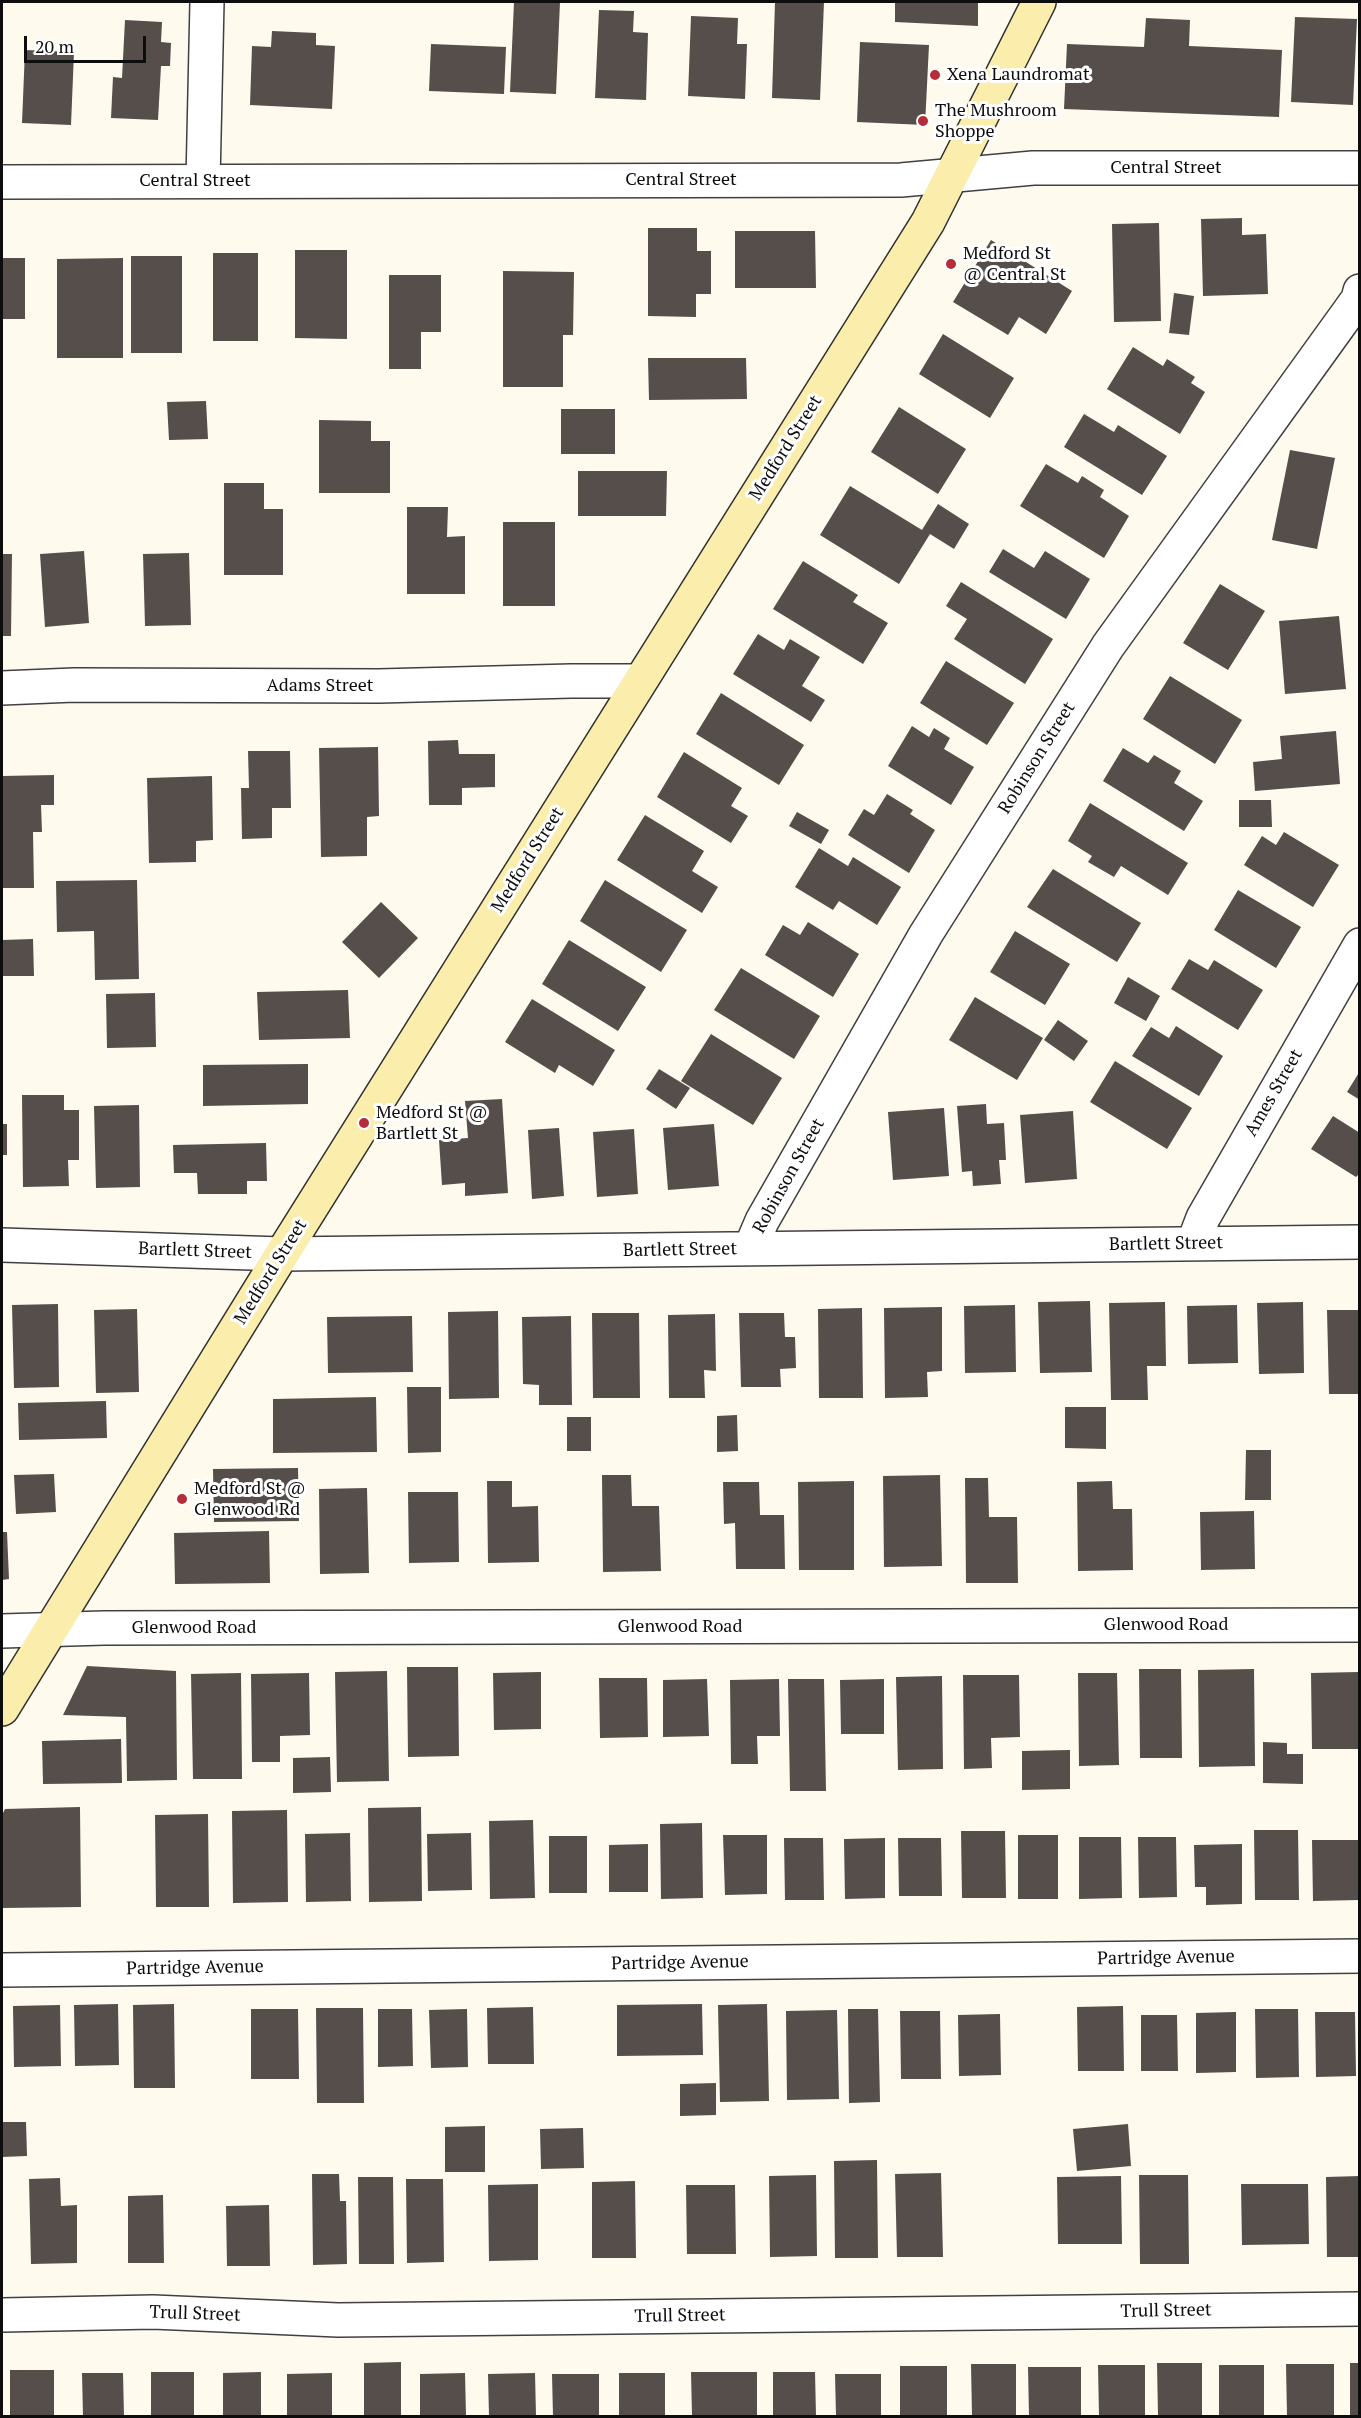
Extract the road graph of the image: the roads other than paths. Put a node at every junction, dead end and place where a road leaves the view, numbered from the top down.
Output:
1 (207, 2) edge
2 (1039, 2) edge
3 (1359, 168) edge
4 (951, 176) junction
5 (2, 182) edge
6 (203, 182) junction
7 (1359, 301) edge
8 (639, 681) junction
9 (2, 688) edge
10 (1359, 945) edge
11 (1359, 1242) edge
12 (1193, 1244) junction
13 (2, 1245) edge
14 (750, 1249) junction
15 (282, 1254) junction
16 (1359, 1625) edge
17 (50, 1629) junction
18 (2, 1631) edge
19 (2, 1709) edge
20 (1359, 1956) edge
21 (2, 1970) edge
22 (1359, 2309) edge
23 (2, 2316) edge

1 - 6 street
2 - 4 main road, Medford Street
3 - 4 street, Central Street
4 - 6 street, Central Street
4 - 8 main road, Medford Street
5 - 6 street, Central Street
7 - 14 street, Robinson Street
8 - 9 street, Adams Street
8 - 15 main road, Medford Street
10 - 12 street, Ames Street
11 - 12 street, Bartlett Street
12 - 14 street, Bartlett Street
13 - 15 street, Bartlett Street
14 - 15 street, Bartlett Street
15 - 17 main road, Medford Street
16 - 17 street, Glenwood Road
17 - 18 street, Glenwood Road
17 - 19 main road, Medford Street
20 - 21 street, Partridge Avenue
22 - 23 street, Trull Street

